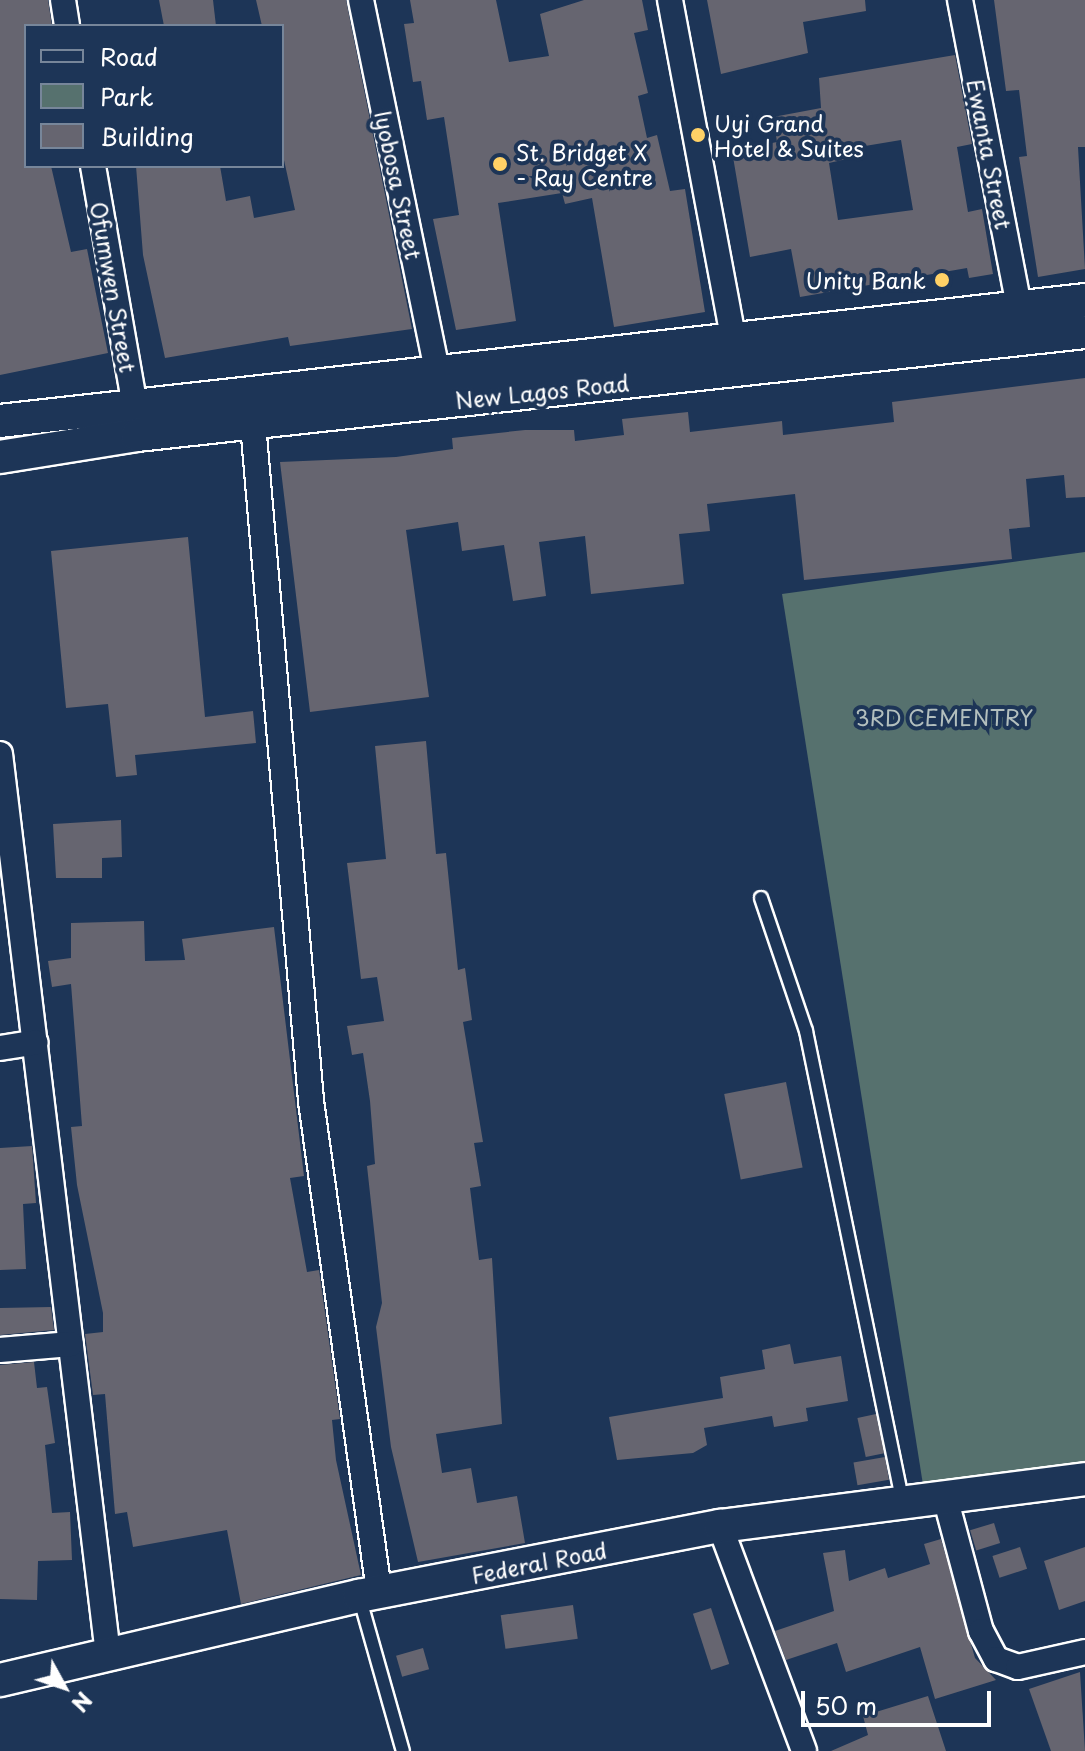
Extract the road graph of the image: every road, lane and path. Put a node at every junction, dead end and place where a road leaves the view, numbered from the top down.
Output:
1 (63, 0) edge
2 (361, 0) edge
3 (670, 0) edge
4 (960, 0) edge
5 (67, 24) edge
6 (93, 168) edge
7 (1085, 300) edge
8 (1019, 307) junction
9 (1085, 332) edge
10 (733, 336) junction
11 (437, 370) junction
12 (135, 407) junction
13 (0, 421) edge
14 (253, 424) junction
15 (0, 457) edge
16 (0, 754) edge
17 (0, 760) edge
18 (761, 898) dead end
19 (36, 1042) junction
20 (0, 1048) edge
21 (71, 1344) junction
22 (0, 1350) edge
23 (1085, 1479) edge
24 (945, 1497) junction
25 (903, 1502) junction
26 (720, 1526) junction
27 (369, 1595) junction
28 (1085, 1652) edge
29 (108, 1655) junction
30 (0, 1680) edge
31 (403, 1751) edge
32 (804, 1751) edge

1 - 5 street
2 - 11 street, Iyobosa Street
3 - 10 street
4 - 8 street, Ewanta Street
6 - 12 street, Ofumwen Street
7 - 8 main road, New Lagos Road
8 - 10 main road, New Lagos Road
9 - 14 main road, New Lagos Road
10 - 11 main road, New Lagos Road
11 - 12 main road, New Lagos Road
12 - 13 main road, New Lagos Road
14 - 15 main road, New Lagos Road
14 - 27 street
16 - 17 street
17 - 19 street
18 - 25 lane
19 - 20 street
19 - 21 street
21 - 22 street
21 - 29 street
23 - 24 main road, Federal Road
24 - 25 main road, Federal Road
24 - 28 street
25 - 26 main road, Federal Road
26 - 27 main road, Federal Road
26 - 32 street
27 - 29 main road, Federal Road
27 - 31 lane
29 - 30 main road, Federal Road

